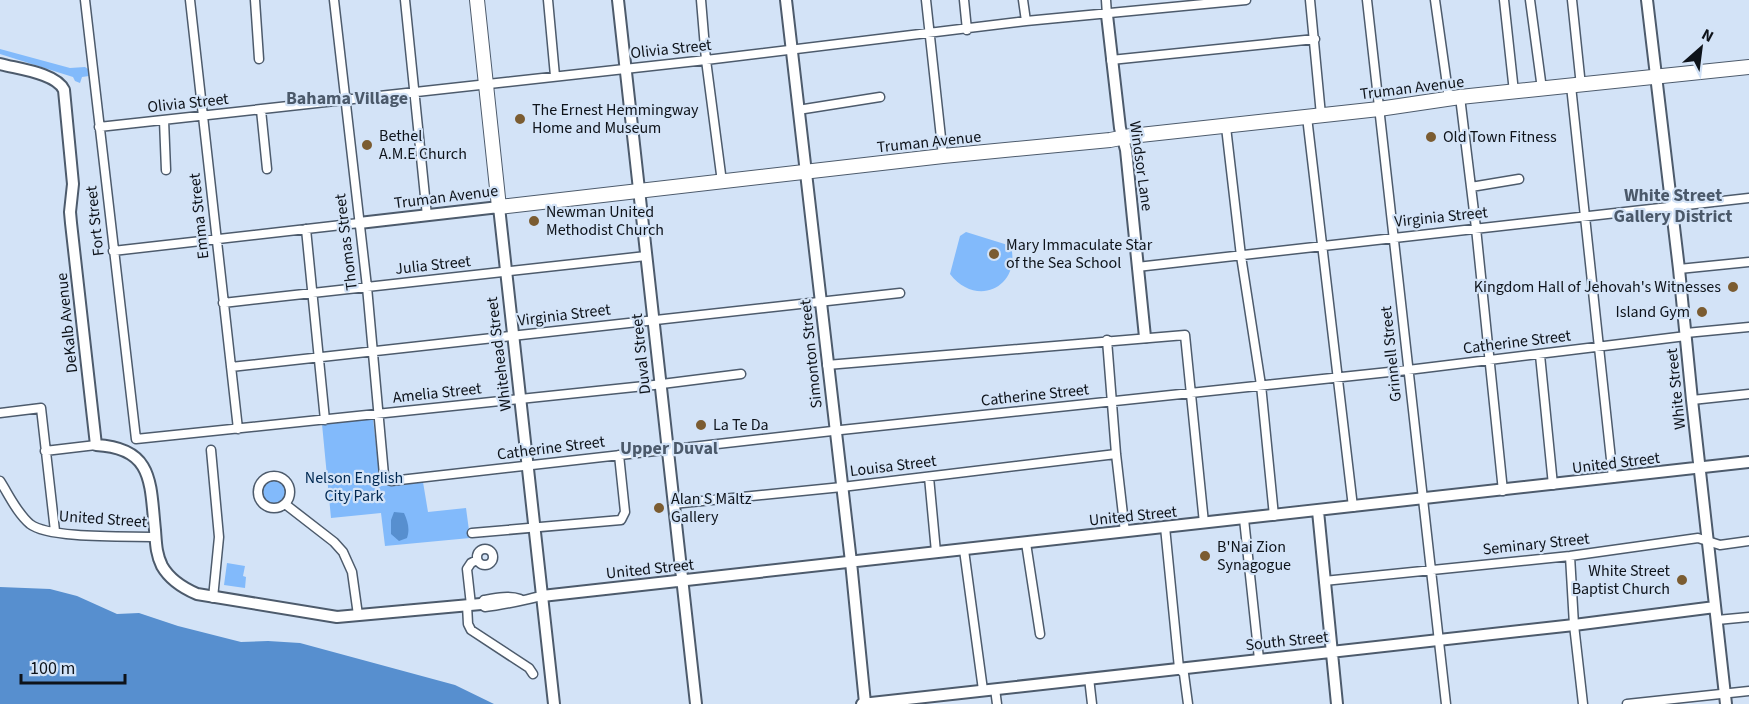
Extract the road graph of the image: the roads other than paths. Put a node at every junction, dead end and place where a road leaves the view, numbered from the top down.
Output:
1 (85, 0) edge
2 (190, 0) edge
3 (255, 0) edge
4 (334, 0) edge
5 (405, 0) edge
6 (477, 0) edge
7 (548, 0) edge
8 (618, 0) edge
9 (701, 0) edge
10 (786, 0) edge
11 (926, 0) edge
12 (964, 0) edge
13 (1023, 0) edge
14 (1106, 0) edge
15 (1246, 0) edge
16 (1310, 0) edge
17 (1367, 0) edge
18 (1435, 0) edge
19 (1504, 0) edge
20 (1530, 0) edge
21 (1572, 0) edge
22 (1647, 0) edge
23 (1107, 15) junction
24 (1026, 21) junction
25 (967, 30) junction
26 (930, 34) junction
27 (1315, 39) junction
28 (791, 49) junction
29 (259, 59) dead end
30 (706, 60) junction
31 (1112, 60) junction
32 (0, 64) edge
33 (1749, 67) edge
34 (625, 69) junction
35 (555, 76) junction
36 (1657, 77) junction
37 (485, 85) junction
38 (1576, 86) junction
39 (1542, 89) junction
40 (416, 91) junction
41 (1514, 92) junction
42 (879, 97) dead end
43 (1454, 98) junction
44 (345, 100) junction
45 (1378, 109) junction
46 (261, 110) junction
47 (798, 110) junction
48 (203, 116) junction
49 (1314, 116) junction
50 (164, 120) junction
51 (99, 127) junction
52 (1226, 127) junction
53 (1124, 139) junction
54 (943, 156) junction
55 (267, 169) dead end
56 (166, 170) dead end
57 (805, 172) junction
58 (1519, 179) dead end
59 (722, 182) junction
60 (1471, 187) junction
61 (639, 191) junction
62 (1749, 198) edge
63 (1672, 206) junction
64 (499, 207) junction
65 (427, 216) junction
66 (1586, 216) junction
67 (359, 223) junction
68 (1476, 228) junction
69 (306, 229) junction
70 (1393, 237) junction
71 (217, 239) junction
72 (1323, 246) junction
73 (113, 251) junction
74 (646, 256) junction
75 (1241, 256) junction
76 (1749, 262) edge
77 (1137, 267) junction
78 (1679, 269) junction
79 (506, 272) junction
80 (367, 287) junction
81 (313, 293) junction
82 (900, 293) dead end
83 (821, 302) junction
84 (223, 303) junction
85 (652, 320) junction
86 (1749, 327) edge
87 (1686, 335) junction
88 (512, 336) junction
89 (1145, 337) junction
90 (1107, 340) junction
91 (1599, 347) junction
92 (373, 351) junction
93 (1540, 355) junction
94 (318, 358) junction
95 (1489, 361) junction
96 (827, 365) junction
97 (231, 367) junction
98 (1408, 370) junction
99 (741, 374) dead end
100 (1336, 377) junction
101 (660, 384) junction
102 (1261, 385) junction
103 (1190, 392) junction
104 (1749, 394) edge
105 (520, 399) junction
106 (1692, 400) junction
107 (1112, 403) junction
108 (0, 413) edge
109 (379, 415) junction
110 (325, 420) junction
111 (238, 429) junction
112 (835, 431) junction
113 (136, 439) joint
114 (96, 445) junction
115 (211, 450) dead end
116 (667, 450) junction
117 (45, 451) junction
118 (1116, 454) junction
119 (619, 455) junction
120 (1749, 462) edge
121 (528, 465) junction
122 (1700, 468) junction
123 (929, 477) junction
124 (1613, 478) junction
125 (386, 479) joint
126 (0, 481) edge
127 (1553, 485) junction
128 (842, 487) junction
129 (1503, 490) junction
130 (1423, 499) junction
131 (285, 504) dead end
132 (673, 504) junction
133 (1353, 507) junction
134 (1317, 511) junction
135 (1274, 516) junction
136 (1244, 519) junction
137 (1204, 523) junction
138 (534, 527) junction
139 (1165, 528) junction
140 (55, 531) junction
141 (1125, 532) junction
142 (472, 533) dead end
143 (155, 537) junction
144 (1708, 541) junction
145 (1749, 541) edge
146 (1026, 543) junction
147 (964, 549) junction
148 (936, 552) junction
149 (1570, 556) junction
150 (477, 560) dead end
151 (851, 562) junction
152 (1431, 570) junction
153 (682, 580) junction
154 (1324, 581) junction
155 (542, 596) junction
156 (213, 598) junction
157 (473, 605) junction
158 (1715, 607) junction
159 (358, 615) junction
160 (1749, 617) edge
161 (1717, 620) junction
162 (1574, 625) junction
163 (1040, 634) dead end
164 (1438, 640) junction
165 (1332, 652) junction
166 (1259, 660) junction
167 (1179, 668) junction
168 (533, 674) dead end
169 (1089, 678) junction
170 (995, 689) junction
171 (983, 690) junction
172 (1749, 692) edge
173 (1725, 699) edge
174 (554, 704) edge
175 (696, 704) edge
176 (864, 704) edge
177 (997, 704) edge
178 (1092, 704) edge
179 (1188, 704) edge
180 (1337, 704) edge
181 (1446, 704) edge
182 (1583, 704) edge
183 (1627, 704) edge

1 - 51 street, Fort Street
2 - 48 street, Emma Street
3 - 29 street
4 - 44 street, Thomas Street
5 - 40 street
6 - 37 main road, Whitehead Street
7 - 35 street
8 - 34 street, Duval Street
9 - 30 street
10 - 28 street, Simonton Street
11 - 26 street
12 - 25 street
13 - 24 street
14 - 23 street, Windsor Lane
15 - 23 street, Olivia Street
16 - 27 street
17 - 45 street, Grinnell Street
18 - 43 street
19 - 41 street
20 - 39 street
21 - 38 street
22 - 36 street, White Street
23 - 24 street, Olivia Street
23 - 31 street, Windsor Lane
24 - 25 street, Olivia Street
25 - 26 street, Olivia Street
26 - 28 street, Olivia Street
26 - 54 street
27 - 31 street
27 - 49 street
28 - 30 street, Olivia Street
28 - 47 street, Simonton Street
30 - 34 street, Olivia Street
30 - 59 street
31 - 53 street, Windsor Lane
32 - 114 street, DeKalb Avenue
33 - 36 main road, Truman Avenue
34 - 35 street, Olivia Street
34 - 61 street, Duval Street
35 - 37 street, Olivia Street
36 - 38 main road, Truman Avenue
36 - 63 street, White Street
37 - 40 street, Olivia Street
37 - 64 main road, Whitehead Street
38 - 39 main road, Truman Avenue
38 - 66 street
39 - 41 main road, Truman Avenue
40 - 44 street, Olivia Street
40 - 65 street
41 - 43 main road, Truman Avenue
42 - 47 street
43 - 45 main road, Truman Avenue
43 - 60 street
44 - 46 street, Olivia Street
44 - 67 street, Thomas Street
45 - 49 main road, Truman Avenue
45 - 70 street, Grinnell Street
46 - 48 street, Olivia Street
46 - 55 street
47 - 57 street, Simonton Street
48 - 50 street, Olivia Street
48 - 71 street, Emma Street
49 - 52 main road, Truman Avenue
49 - 72 street
50 - 51 street, Olivia Street
50 - 56 street
51 - 73 street, Fort Street
52 - 53 main road, Truman Avenue
52 - 75 street
53 - 54 main road, Truman Avenue
53 - 77 street, Windsor Lane
54 - 57 main road, Truman Avenue
57 - 59 main road, Truman Avenue
57 - 83 street, Simonton Street
58 - 60 street
59 - 61 main road, Truman Avenue
60 - 68 street
61 - 64 main road, Truman Avenue
61 - 74 street, Duval Street
62 - 63 street, Virginia Street
63 - 66 street, Virginia Street
63 - 78 street, White Street
64 - 65 street, Truman Avenue
64 - 79 street, Whitehead Street
65 - 67 street, Truman Avenue
66 - 68 street, Virginia Street
66 - 91 street
67 - 69 street, Truman Avenue
67 - 80 street, Thomas Street
68 - 70 street, Virginia Street
68 - 95 street
69 - 71 street, Truman Avenue
69 - 81 street
70 - 72 street, Virginia Street
70 - 98 street, Grinnell Street
71 - 73 street, Truman Avenue
71 - 84 street, Emma Street
72 - 75 street, Virginia Street
72 - 100 street
73 - 113 street, Fort Street
74 - 79 street, Julia Street
74 - 85 street, Duval Street
75 - 77 street, Virginia Street
75 - 102 street
76 - 78 street
77 - 89 street, Windsor Lane
78 - 87 street, White Street
79 - 80 street, Julia Street
79 - 88 street, Whitehead Street
80 - 81 street, Julia Street
80 - 92 street, Thomas Street
81 - 84 street, Julia Street
81 - 94 street
82 - 83 street, Virginia Street
83 - 85 street, Virginia Street
83 - 96 street, Simonton Street
84 - 97 street, Emma Street
85 - 88 street, Virginia Street
85 - 101 street, Duval Street
86 - 87 street, Catherine Street
87 - 91 street, Catherine Street
87 - 106 street, White Street
88 - 92 street, Virginia Street
88 - 105 street, Whitehead Street
89 - 90 street
89 - 103 street
90 - 96 street
90 - 107 street
91 - 93 street, Catherine Street
91 - 124 street
92 - 94 street, Virginia Street
92 - 109 street, Thomas Street
93 - 95 street, Catherine Street
93 - 127 street
94 - 97 street, Virginia Street
94 - 110 street
95 - 98 street, Catherine Street
95 - 129 street
96 - 112 street, Simonton Street
97 - 111 street, Emma Street
98 - 100 street, Catherine Street
98 - 130 street, Grinnell Street
99 - 101 street, Amelia Street
100 - 102 street, Catherine Street
100 - 133 street
101 - 105 street, Amelia Street
101 - 116 street, Duval Street
102 - 103 street, Catherine Street
102 - 135 street
103 - 107 street, Catherine Street
103 - 137 street
104 - 106 street
105 - 109 street, Amelia Street
105 - 121 street, Whitehead Street
106 - 122 street, White Street
107 - 112 street, Catherine Street
107 - 118 street
108 - 117 street
109 - 110 street, Amelia Street
109 - 125 street, Thomas Street
110 - 111 street, Amelia Street
111 - 113 street, Amelia Street
112 - 116 street, Catherine Street
112 - 128 street, Simonton Street
114 - 117 street
114 - 143 street
115 - 156 street
116 - 119 street, Catherine Street
116 - 132 street, Duval Street
117 - 140 street
118 - 123 street, Louisa Street
118 - 141 street
119 - 121 street, Catherine Street
119 - 138 street
120 - 122 street, United Street
121 - 125 street, Catherine Street
121 - 138 street, Whitehead Street
122 - 124 street, United Street
122 - 144 street, White Street
123 - 128 street, Louisa Street
123 - 148 street
124 - 127 street, United Street
126 - 140 street, United Street
127 - 129 street, United Street
128 - 132 street, Louisa Street
128 - 151 street, Simonton Street
129 - 130 street, United Street
130 - 133 street, United Street
130 - 152 street, Grinnell Street
131 - 159 street
132 - 153 street, Duval Street
133 - 134 street, United Street
134 - 135 street, United Street
134 - 154 street
135 - 136 street, United Street
136 - 137 street, United Street
136 - 166 street
137 - 139 street, United Street
138 - 142 street
138 - 155 street, Whitehead Street
139 - 141 street, United Street
139 - 167 street
140 - 143 street, United Street
141 - 146 street, United Street
143 - 156 street, United Street
144 - 145 street, Seminary Street
144 - 149 street, Seminary Street
144 - 158 street, White Street
146 - 147 street, United Street
146 - 163 street
147 - 148 street, United Street
147 - 171 street
148 - 151 street, United Street
149 - 152 street, Seminary Street
149 - 162 street
150 - 157 street
151 - 153 street, United Street
151 - 176 street, Simonton Street
152 - 154 street, Seminary Street
152 - 164 street, Grinnell Street
153 - 155 street, United Street
153 - 175 street, Duval Street
154 - 165 street
155 - 157 street, United Street
155 - 174 street, Whitehead Street
156 - 159 street, United Street
157 - 159 street, United Street
157 - 168 street
158 - 161 street, White Street
158 - 162 street, South Street
160 - 161 street
161 - 173 street, White Street
162 - 164 street, South Street
162 - 182 street
164 - 165 street, South Street
164 - 181 street, Grinnell Street
165 - 166 street, South Street
165 - 180 street
166 - 167 street, South Street
167 - 169 street, South Street
167 - 179 street
169 - 170 street, South Street
169 - 178 street
170 - 171 street, South Street
170 - 177 street
171 - 176 street, South Street
172 - 173 street
173 - 183 street

